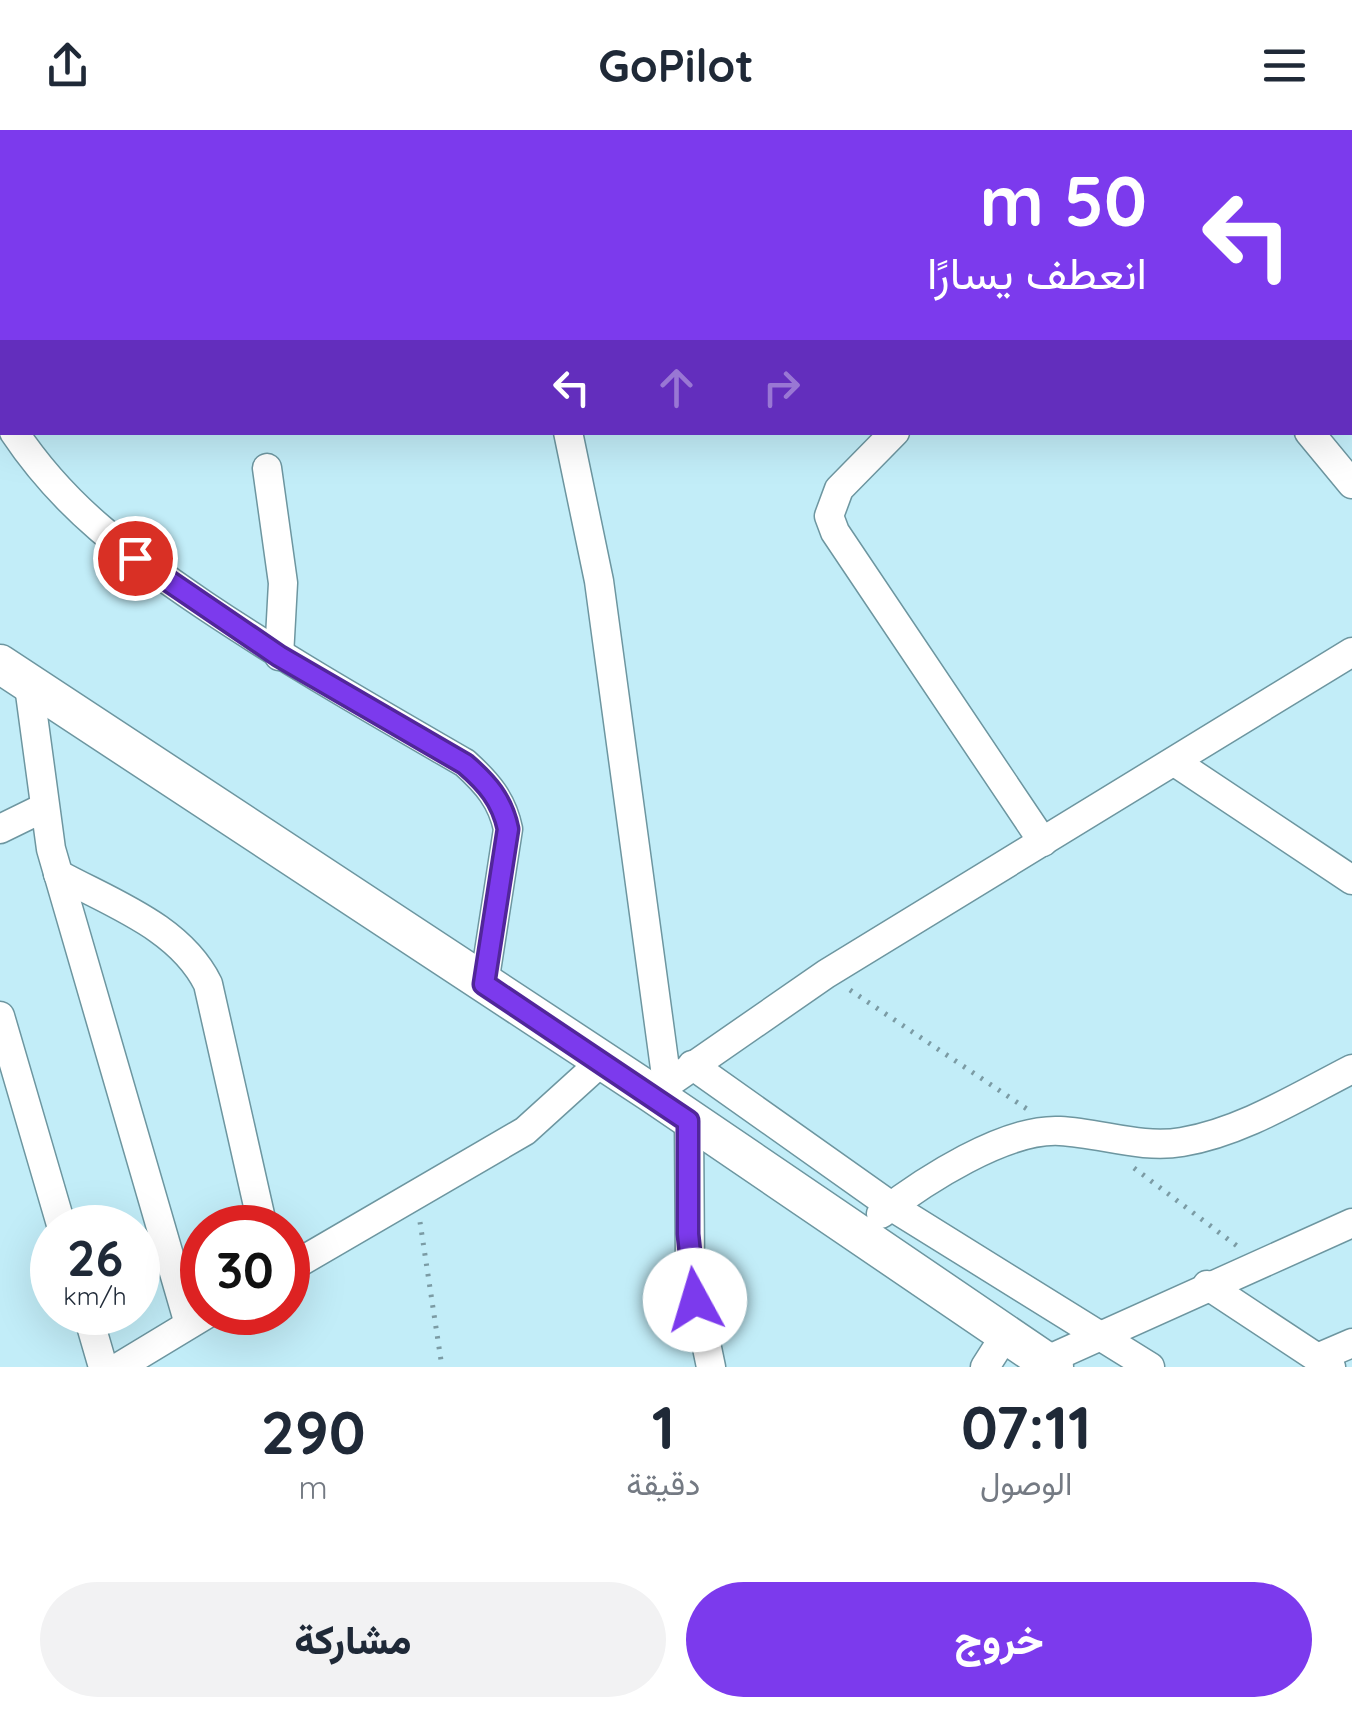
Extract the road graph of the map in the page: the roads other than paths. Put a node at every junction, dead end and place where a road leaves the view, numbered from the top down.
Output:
1 (17, 435) edge
2 (569, 435) edge
3 (892, 435) edge
4 (1311, 435) edge
5 (268, 468) dead end
6 (1352, 484) edge
7 (1352, 652) edge
8 (279, 656) junction
9 (8, 671) edge
10 (1175, 762) junction
11 (43, 808) junction
12 (0, 829) edge
13 (1043, 842) junction
14 (58, 874) junction
15 (1352, 880) edge
16 (484, 984) junction
17 (0, 1016) edge
18 (600, 1063) junction
19 (692, 1065) junction
20 (1352, 1069) edge
21 (660, 1089) junction
22 (688, 1121) junction
23 (55, 1205) edge
24 (258, 1205) edge
25 (891, 1206) junction
26 (1352, 1223) edge
27 (854, 1234) junction
28 (180, 1255) edge
29 (310, 1256) edge
30 (1207, 1285) junction
31 (180, 1330) edge
32 (1006, 1334) junction
33 (94, 1335) edge
34 (1100, 1336) junction
35 (1352, 1343) edge
36 (1324, 1362) edge
37 (1049, 1364) edge
38 (103, 1367) edge
39 (119, 1367) edge
40 (711, 1367) edge
41 (985, 1367) edge
42 (1150, 1367) edge

1 - 8 street
2 - 21 street
3 - 13 street
4 - 6 street
5 - 8 street
7 - 10 street
8 - 16 street
9 - 11 street
9 - 16 street
10 - 13 street
10 - 15 street
11 - 12 street
11 - 14 street
13 - 19 street
14 - 24 street
14 - 28 street
16 - 18 street
17 - 23 street
18 - 21 street
18 - 29 street
19 - 21 street
19 - 25 street
20 - 25 street
21 - 22 street
22 - 27 street
22 - 40 street
25 - 27 street
25 - 34 street
26 - 30 street
27 - 32 street
30 - 34 street
30 - 36 street
31 - 39 street
32 - 37 street
32 - 41 street
33 - 38 street
34 - 37 street
34 - 42 street
35 - 36 street

